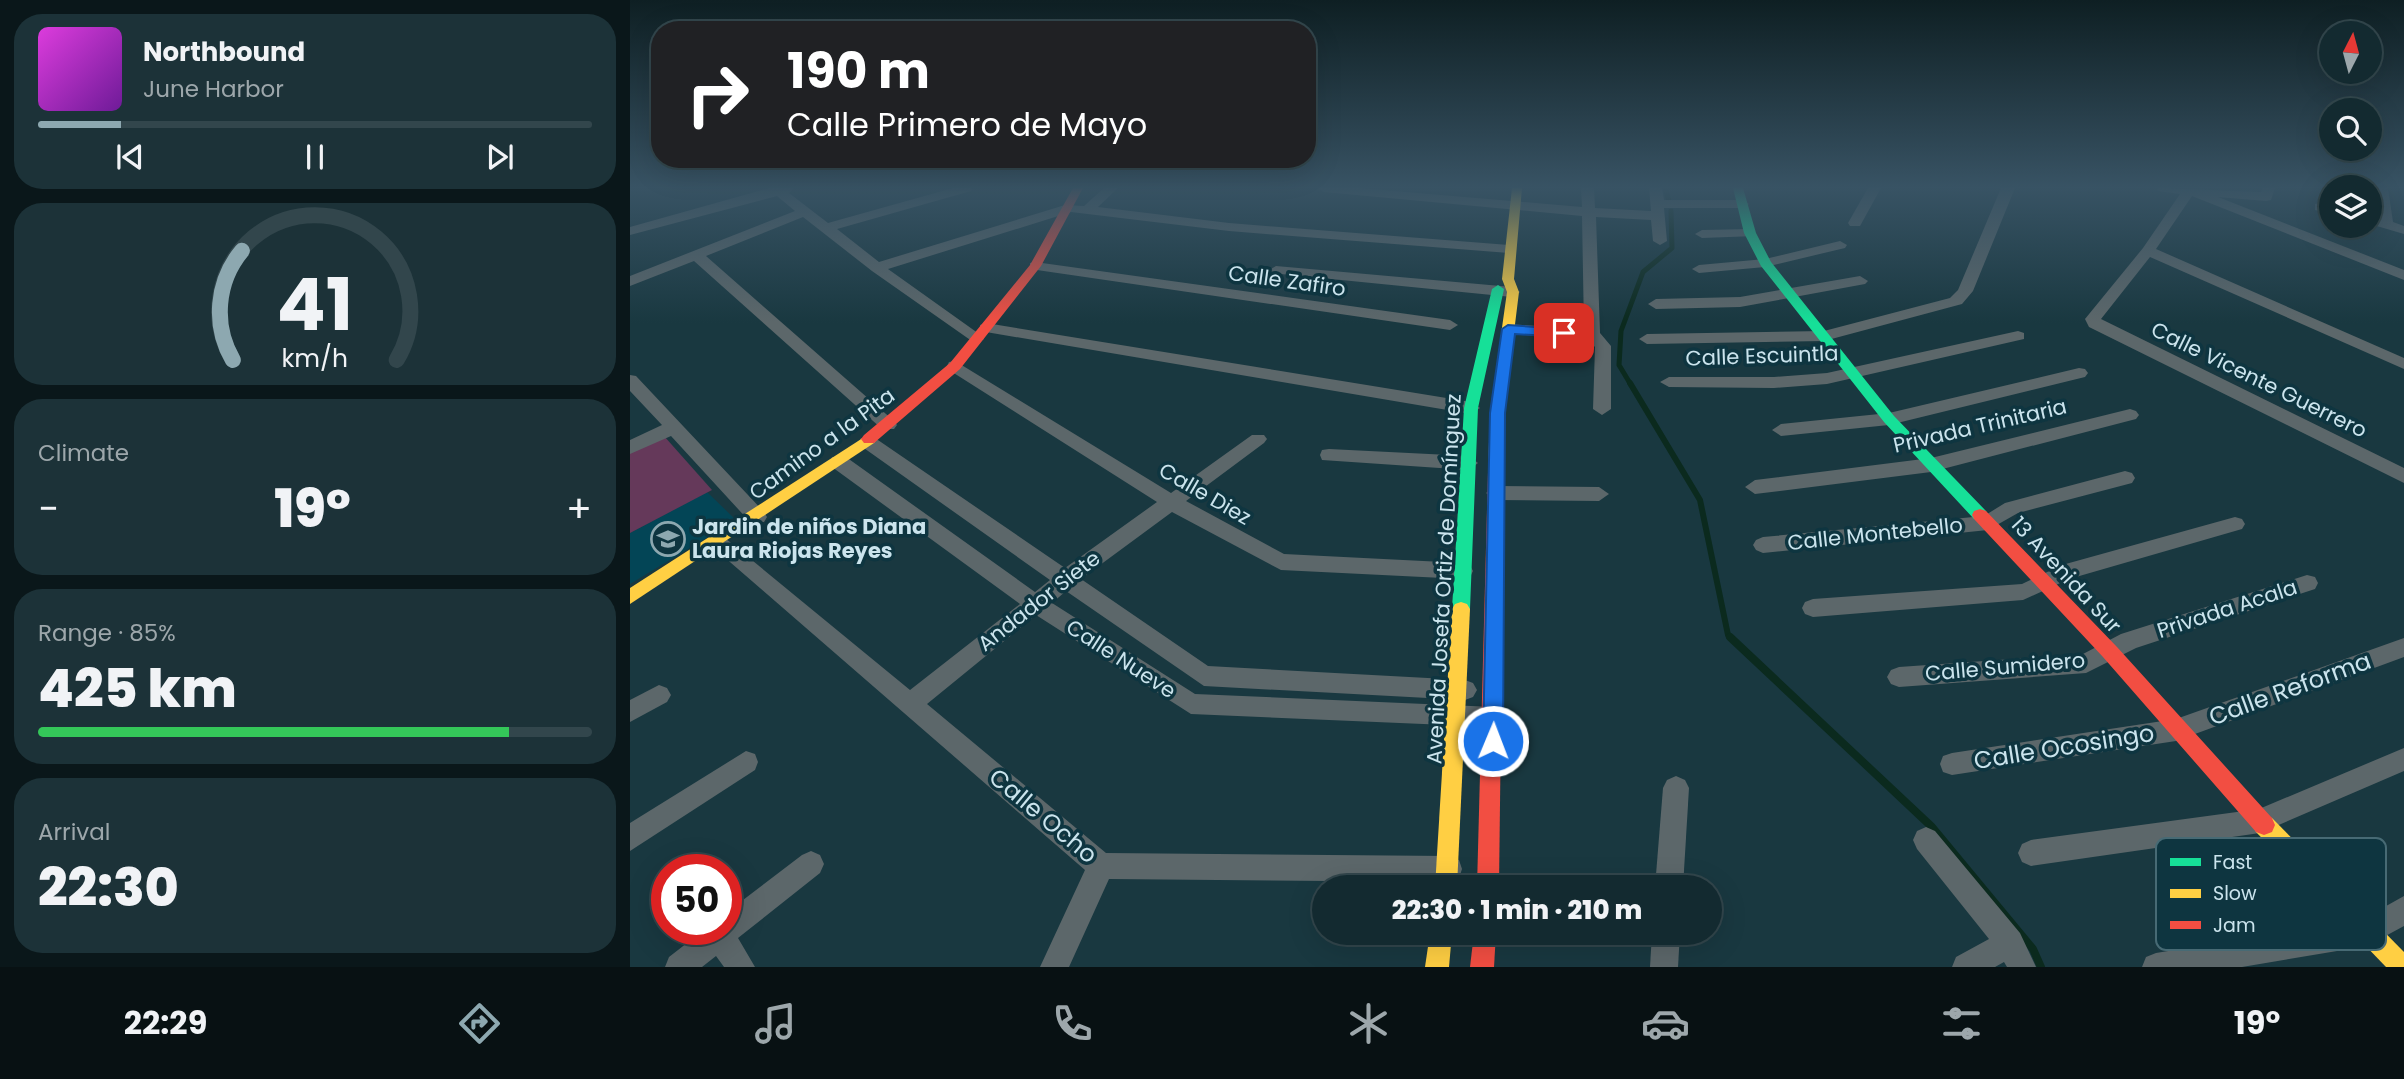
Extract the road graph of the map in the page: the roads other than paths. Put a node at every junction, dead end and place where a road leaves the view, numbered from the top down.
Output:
1 (751, 233) edge
2 (833, 233) edge
3 (989, 233) edge
4 (1055, 233) edge
5 (1307, 233) edge
6 (1512, 233) edge
7 (1590, 233) edge
8 (1660, 233) edge
9 (1750, 233) edge
10 (1989, 233) edge
11 (2161, 233) edge
12 (2297, 233) edge
13 (1660, 242) dead end
14 (1840, 245) dead end
15 (1509, 249) junction
16 (2148, 251) junction
17 (696, 255) junction
18 (1765, 263) junction
19 (1035, 267) junction
20 (877, 268) junction
21 (1699, 269) dead end
22 (1276, 270) dead end
23 (2404, 275) edge
24 (630, 281) edge
25 (1860, 281) dead end
26 (1510, 286) junction
27 (1496, 292) junction
28 (1789, 295) junction
29 (1656, 304) dead end
30 (1450, 325) dead end
31 (1508, 329) junction
32 (981, 333) junction
33 (1592, 334) junction
34 (1824, 336) junction
35 (2018, 336) dead end
36 (1647, 339) dead end
37 (2404, 364) edge
38 (955, 366) junction
39 (2079, 373) dead end
40 (1855, 376) junction
41 (630, 380) edge
42 (1669, 382) dead end
43 (1471, 408) junction
44 (1602, 409) dead end
45 (2130, 415) dead end
46 (1889, 419) junction
47 (888, 425) junction
48 (672, 428) junction
49 (1781, 430) dead end
50 (1258, 439) dead end
51 (868, 442) junction
52 (630, 448) edge
53 (1329, 456) dead end
54 (839, 462) junction
55 (1468, 463) junction
56 (1931, 465) junction
57 (2404, 476) edge
58 (2125, 478) dead end
59 (1755, 487) dead end
60 (1496, 493) junction
61 (1599, 494) dead end
62 (1171, 502) junction
63 (757, 517) junction
64 (1988, 523) junction
65 (2235, 524) dead end
66 (718, 543) junction
67 (1763, 545) dead end
68 (1463, 571) junction
69 (1066, 579) junction
70 (2046, 583) junction
71 (2307, 583) dead end
72 (630, 597) edge
73 (1035, 603) junction
74 (1813, 608) dead end
75 (2404, 647) edge
76 (2110, 653) junction
77 (1899, 677) dead end
78 (1458, 689) junction
79 (1494, 691) junction
80 (659, 695) dead end
81 (910, 704) junction
82 (630, 712) edge
83 (1458, 717) junction
84 (1494, 717) junction
85 (2176, 730) junction
86 (2404, 759) edge
87 (746, 762) dead end
88 (1952, 764) dead end
89 (1676, 788) dead end
90 (2260, 821) junction
91 (630, 838) edge
92 (2276, 838) edge
93 (1926, 840) dead end
94 (2031, 853) dead end
95 (811, 864) dead end
96 (1101, 866) junction
97 (1361, 875) edge
98 (1448, 875) edge
99 (1488, 875) edge
100 (1670, 875) edge
101 (2404, 910) edge
102 (742, 917) edge
103 (2386, 921) edge
104 (706, 945) edge
105 (726, 945) edge
106 (1440, 945) edge
107 (1484, 945) edge
108 (1665, 945) edge
109 (2258, 950) edge
110 (2385, 950) edge
111 (2016, 955) edge
112 (679, 967) edge
113 (741, 967) edge
114 (1054, 967) edge
115 (1437, 967) edge
116 (1482, 967) edge
117 (1664, 967) edge
118 (1965, 967) edge
119 (2156, 967) edge
120 (2402, 967) edge

1 - 17 street
2 - 20 street
3 - 20 street
4 - 19 street, Camino a la Pita
5 - 15 street
6 - 15 street
7 - 33 street
8 - 13 street
9 - 18 street, 13 Avenida Sur
10 - 34 street
11 - 16 street
12 - 23 street
14 - 18 street
15 - 26 street
16 - 37 street
16 - 57 street, Calle Vicente Guerrero
17 - 24 street
17 - 47 street
18 - 21 street
18 - 28 street, 13 Avenida Sur
19 - 30 street, Calle Zafiro
19 - 32 street, Camino a la Pita
20 - 32 street
22 - 27 street
25 - 28 street
26 - 27 street
26 - 31 street
27 - 43 street, Avenida Josefa Ortiz de Domínguez
28 - 29 street
28 - 34 street, 13 Avenida Sur
31 - 33 street
31 - 60 street
32 - 38 street, Camino a la Pita
32 - 43 street
33 - 44 street
34 - 36 street
34 - 40 street, 13 Avenida Sur
35 - 40 street, Calle Escuintla
38 - 47 street, Camino a la Pita
38 - 62 street, Calle Diez
39 - 46 street
40 - 42 street, Calle Escuintla
40 - 46 street, 13 Avenida Sur
41 - 48 street
43 - 55 street, Avenida Josefa Ortiz de Domínguez
45 - 56 street, Privada Trinitaria
46 - 49 street
46 - 56 street, 13 Avenida Sur
47 - 51 street, Camino a la Pita
48 - 52 street
48 - 63 street
50 - 62 street, Andador Siete
51 - 54 street, Camino a la Pita
51 - 69 street, Calle Nueve
53 - 55 street
54 - 63 street, Camino a la Pita
54 - 73 street, Calle Nueve
55 - 68 street, Avenida Josefa Ortiz de Domínguez
56 - 59 street, Privada Trinitaria
56 - 64 street, 13 Avenida Sur
58 - 64 street
60 - 61 street
60 - 79 street
62 - 68 street, Calle Diez
62 - 69 street, Andador Siete
63 - 66 street, Camino a la Pita
64 - 67 street, Calle Montebello
64 - 70 street, 13 Avenida Sur
65 - 70 street
66 - 72 street, Camino a la Pita
66 - 81 street, Calle Ocho
68 - 78 street, Avenida Josefa Ortiz de Domínguez
69 - 73 street, Andador Siete
69 - 78 street, Calle Nueve
70 - 74 street
70 - 76 street, 13 Avenida Sur
71 - 76 street, Privada Acala
73 - 81 street, Andador Siete
73 - 83 street, Calle Nueve
75 - 85 street, Calle Reforma
76 - 77 street, Calle Sumidero
76 - 85 street, 13 Avenida Sur
78 - 79 street, Calle Nueve
78 - 83 street, Avenida Josefa Ortiz de Domínguez
79 - 84 street
80 - 82 street
81 - 96 street, Calle Ocho
83 - 84 street, Calle Nueve
83 - 98 street, Avenida Josefa Ortiz de Domínguez
84 - 99 street
85 - 88 street, Calle Ocosingo
85 - 90 street, 13 Avenida Sur
86 - 90 street
87 - 91 street
89 - 100 street
90 - 92 street, 13 Avenida Sur
90 - 94 street
93 - 111 street
95 - 102 street
96 - 97 street, Calle Ocho
96 - 114 street
101 - 103 street
104 - 112 street
105 - 113 street
106 - 115 street
107 - 116 street
108 - 117 street
109 - 119 street
110 - 120 street, 13 Avenida Sur
111 - 118 street

